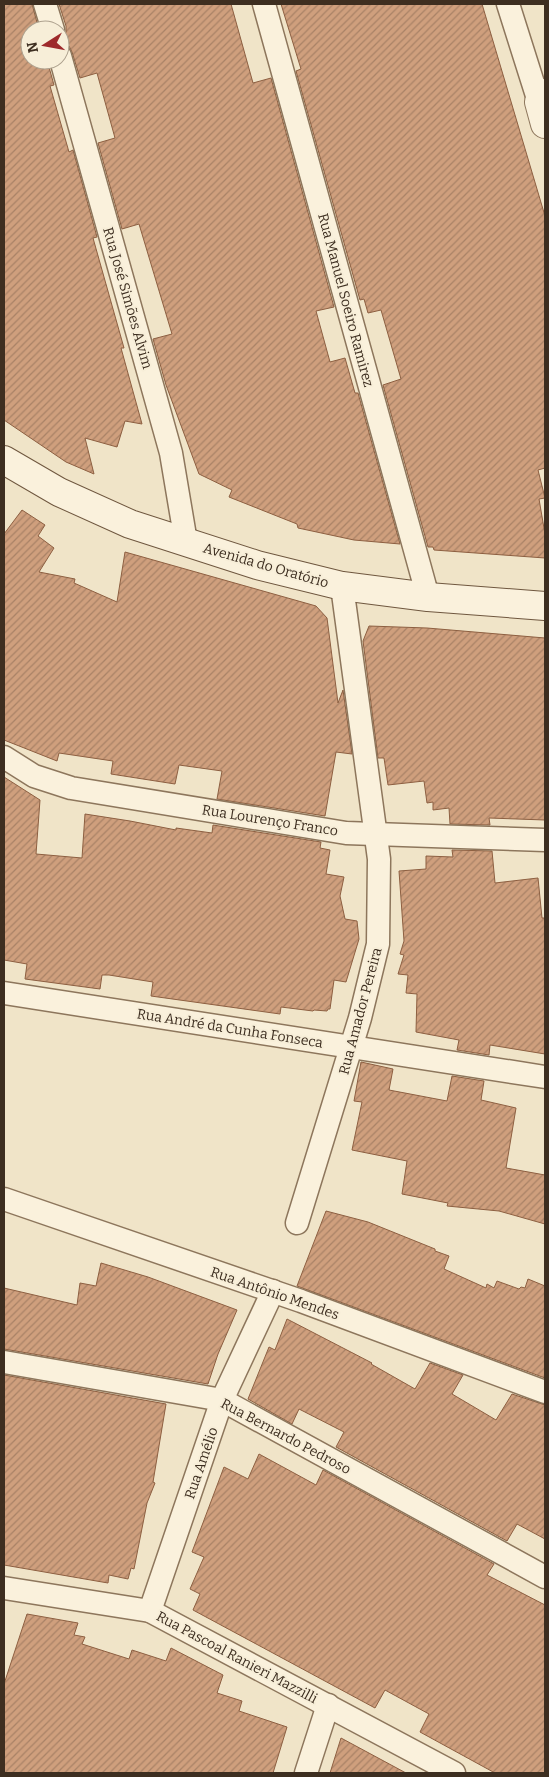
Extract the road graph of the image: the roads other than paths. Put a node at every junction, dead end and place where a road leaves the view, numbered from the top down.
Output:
1 (46, 4) edge
2 (264, 4) edge
3 (508, 4) edge
4 (50, 20) edge
5 (64, 70) edge
6 (543, 106) edge
7 (4, 460) edge
8 (186, 542) junction
9 (342, 586) junction
10 (428, 597) junction
11 (545, 606) edge
12 (4, 757) edge
13 (374, 834) junction
14 (545, 840) edge
15 (4, 993) edge
16 (351, 1047) junction
17 (545, 1077) edge
18 (4, 1199) edge
19 (297, 1223) dead end
20 (274, 1291) junction
21 (4, 1362) edge
22 (545, 1392) edge
23 (222, 1400) junction
24 (545, 1577) edge
25 (4, 1588) edge
26 (150, 1611) junction
27 (328, 1706) junction
28 (306, 1773) edge
29 (454, 1773) edge

1 - 4 street
2 - 10 street, Rua Manuel Soeiro Ramirez
3 - 6 street
5 - 8 street, Rua José Simões Alvim
7 - 8 main road, Avenida do Oratório
8 - 9 main road, Avenida do Oratório
9 - 10 main road, Avenida do Oratório
9 - 13 street, Rua Amador Pereira
10 - 11 main road, Avenida do Oratório
12 - 13 street, Rua Lourenço Franco
13 - 14 street, Rua Lourenço Franco
13 - 16 street, Rua Amador Pereira
15 - 16 street, Rua André da Cunha Fonseca
16 - 17 street, Rua André da Cunha Fonseca
16 - 19 street, Rua Amador Pereira
18 - 20 street, Rua Antônio Mendes
20 - 22 street, Rua Antônio Mendes
20 - 23 street, Rua Amélio
21 - 23 street, Rua Bernardo Pedroso
23 - 24 street, Rua Bernardo Pedroso
23 - 26 street, Rua Amélio
25 - 26 street, Rua Pascoal Ranieri Mazzilli
26 - 27 street, Rua Pascoal Ranieri Mazzilli
27 - 28 street
27 - 29 street, Rua Pascoal Ranieri Mazzilli

